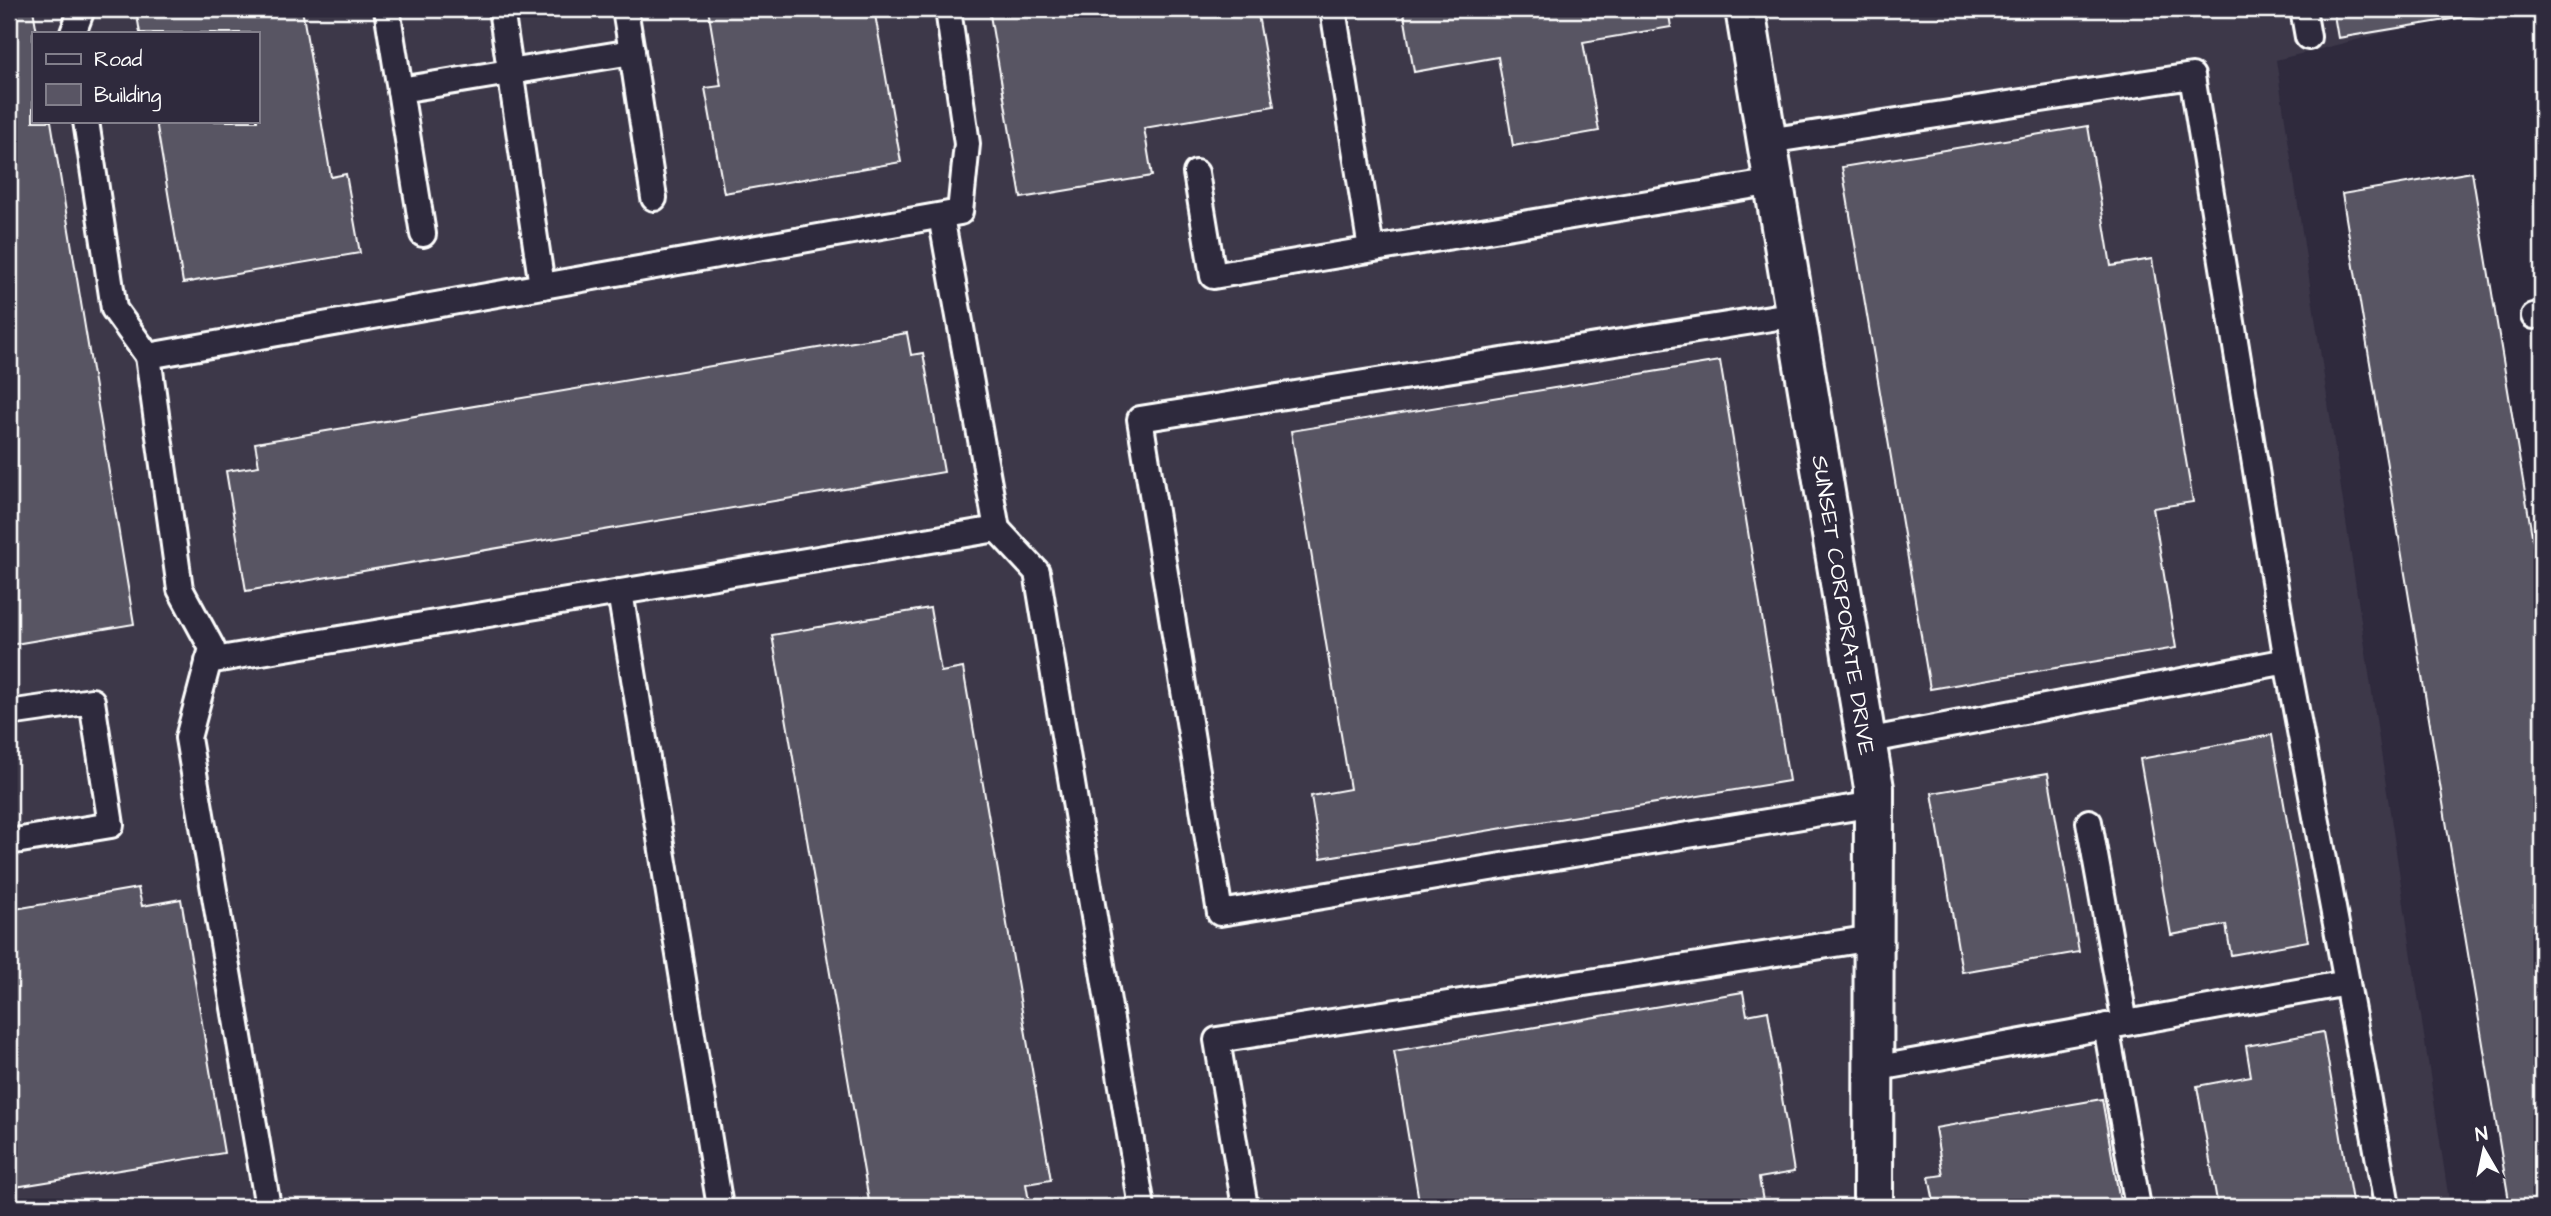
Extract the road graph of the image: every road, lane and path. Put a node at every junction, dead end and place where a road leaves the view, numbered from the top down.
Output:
1 (82, 9) edge
2 (387, 9) edge
3 (501, 9) edge
4 (625, 9) edge
5 (948, 9) edge
6 (1333, 9) edge
7 (1749, 9) edge
8 (2303, 9) edge
9 (72, 32) edge
10 (2308, 37) dead end
11 (632, 52) junction
12 (511, 73) junction
13 (400, 90) junction
14 (86, 122) edge
15 (1767, 141) junction
16 (1196, 173) dead end
17 (1774, 182) junction
18 (654, 198) dead end
19 (941, 216) junction
20 (423, 234) dead end
21 (1371, 249) junction
22 (542, 286) junction
23 (1796, 314) junction
24 (148, 356) junction
25 (997, 530) junction
26 (620, 592) junction
27 (208, 661) junction
28 (2287, 661) junction
29 (9, 713) edge
30 (1866, 741) junction
31 (1874, 804) junction
32 (2089, 822) dead end
33 (9, 842) edge
34 (1873, 938) junction
35 (2347, 983) junction
36 (2115, 1025) junction
37 (1873, 1069) junction
38 (2386, 1200) dead end
39 (268, 1207) edge
40 (720, 1207) edge
41 (1142, 1207) edge
42 (1245, 1207) edge
43 (1873, 1207) edge
44 (2138, 1207) edge

1 - 9 lane
2 - 13 lane
3 - 12 lane
4 - 11 lane
5 - 19 lane
6 - 21 lane
7 - 15 street, SUNSET CORPORATE DRIVE
8 - 10 lane
11 - 12 lane
11 - 18 lane
12 - 13 lane
12 - 22 lane
13 - 20 lane
14 - 24 lane
15 - 17 street, SUNSET CORPORATE DRIVE
15 - 28 lane
16 - 21 lane
17 - 21 lane
17 - 23 street, SUNSET CORPORATE DRIVE
19 - 22 lane
19 - 25 lane
22 - 24 lane
23 - 30 street, SUNSET CORPORATE DRIVE
23 - 31 lane
24 - 27 lane
25 - 26 lane
25 - 41 lane
26 - 27 lane
26 - 40 lane
27 - 39 lane
28 - 30 lane
28 - 35 lane
29 - 33 lane
30 - 31 street, SUNSET CORPORATE DRIVE
31 - 34 street, SUNSET CORPORATE DRIVE
32 - 36 lane
34 - 37 street, SUNSET CORPORATE DRIVE
34 - 42 lane
35 - 36 lane
35 - 38 lane
36 - 37 lane
36 - 44 lane
37 - 43 street, SUNSET CORPORATE DRIVE

